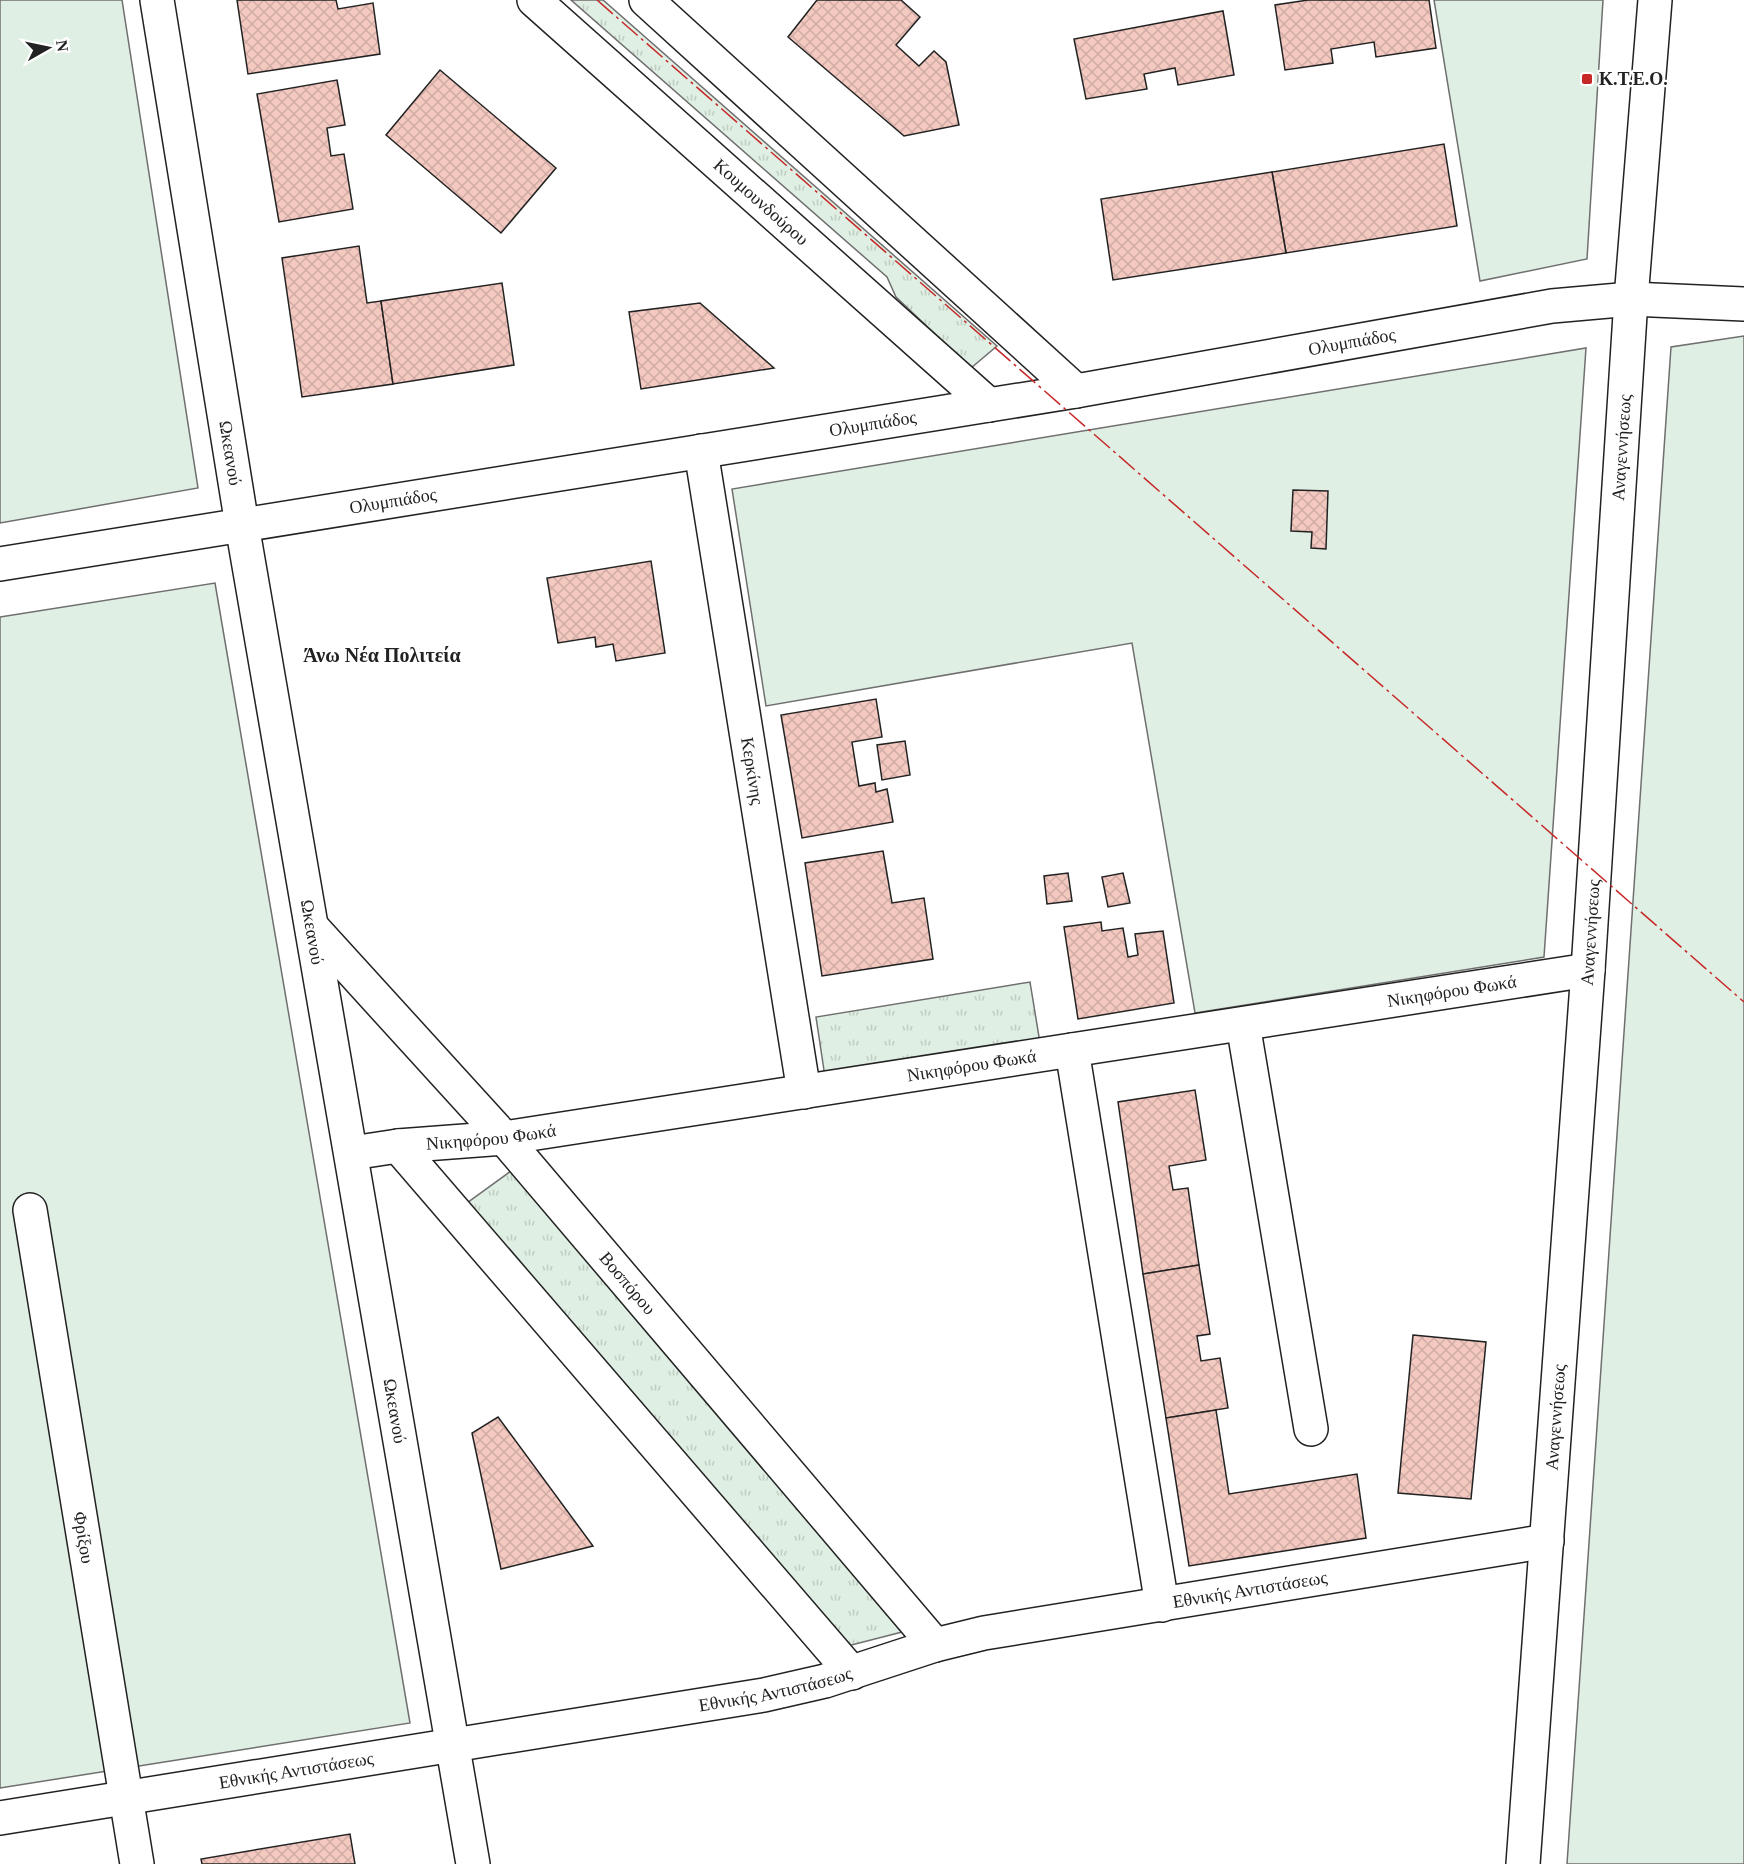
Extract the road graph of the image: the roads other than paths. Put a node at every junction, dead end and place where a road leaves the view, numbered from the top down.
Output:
1 (157, 0) edge
2 (534, 0) edge
3 (646, 0) edge
4 (1655, 0) edge
5 (1631, 298) junction
6 (1744, 304) edge
7 (1076, 391) junction
8 (989, 405) junction
9 (702, 451) junction
10 (242, 525) junction
11 (3, 560) edge
12 (312, 927) junction
13 (1588, 970) junction
14 (1243, 1024) junction
15 (1072, 1050) junction
16 (804, 1092) junction
17 (504, 1138) junction
18 (398, 1146) junction
19 (352, 1153) junction
20 (30, 1210) dead end
21 (1311, 1429) dead end
22 (1547, 1541) junction
23 (1162, 1605) junction
24 (935, 1645) junction
25 (852, 1673) junction
26 (454, 1744) junction
27 (125, 1797) junction
28 (0, 1818) edge
29 (137, 1864) edge
30 (473, 1864) edge
31 (1523, 1864) edge

1 - 10 street, Ωκεανού
2 - 8 street, Κουμουνδούρου
3 - 7 street
4 - 5 street, Αναγεννήσεως
5 - 6 street, Ολυμπιάδος
5 - 7 street, Ολυμπιάδος
5 - 13 street, Αναγεννήσεως
7 - 8 street, Ολυμπιάδος
8 - 9 street, Ολυμπιάδος
9 - 10 street, Ολυμπιάδος
9 - 16 street, Κερκίνης
10 - 11 street, Ολυμπιάδος
10 - 12 street, Ωκεανού
12 - 17 street, Βοσπόρου
12 - 19 street, Ωκεανού
13 - 14 street, Νικηφόρου Φωκά
13 - 22 street, Αναγεννήσεως
14 - 15 street, Νικηφόρου Φωκά
14 - 21 street
15 - 16 street, Νικηφόρου Φωκά
15 - 23 street
16 - 17 street, Νικηφόρου Φωκά
17 - 18 street, Νικηφόρου Φωκά
17 - 24 street, Βοσπόρου
18 - 19 street, Νικηφόρου Φωκά
18 - 25 street
19 - 26 street, Ωκεανού
20 - 27 street, Φρίξου
22 - 23 street, Εθνικής Αντιστάσεως
22 - 31 street, Αναγεννήσεως
23 - 24 street, Εθνικής Αντιστάσεως
24 - 25 street, Εθνικής Αντιστάσεως
25 - 26 street, Εθνικής Αντιστάσεως
26 - 27 street, Εθνικής Αντιστάσεως
26 - 30 street, Ωκεανού
27 - 28 street, Εθνικής Αντιστάσεως
27 - 29 street, Φρίξου

